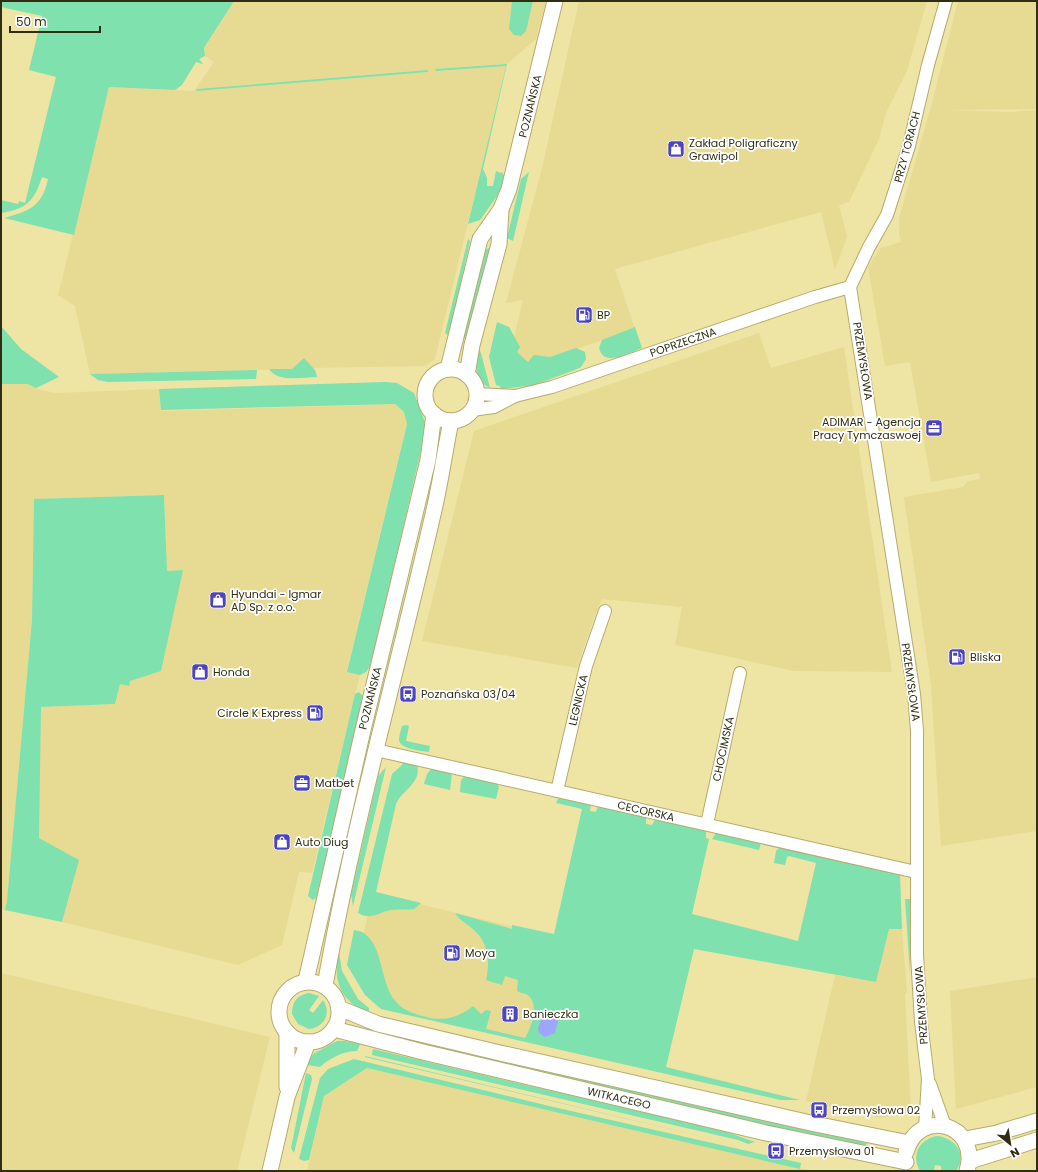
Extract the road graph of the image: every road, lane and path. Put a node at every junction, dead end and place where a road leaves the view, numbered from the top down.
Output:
1 (555, 1) edge
2 (946, 1) edge
3 (501, 209) junction
4 (850, 287) junction
5 (448, 369) junction
6 (467, 375) junction
7 (477, 394) junction
8 (515, 396) junction
9 (472, 410) junction
10 (434, 414) junction
11 (451, 421) junction
12 (605, 611) dead end
13 (740, 673) dead end
14 (376, 750) junction
15 (557, 790) junction
16 (707, 824) junction
17 (916, 872) junction
18 (306, 981) junction
19 (325, 986) junction
20 (339, 1008) junction
21 (334, 1029) junction
22 (287, 1032) junction
23 (308, 1042) junction
24 (928, 1079) junction
25 (287, 1097) junction
26 (1037, 1121) edge
27 (945, 1126) junction
28 (925, 1128) junction
29 (964, 1139) junction
30 (1037, 1140) edge
31 (909, 1143) junction
32 (907, 1166) edge
33 (969, 1166) edge
34 (270, 1171) edge

1 - 3 main road, POZNAŃSKA
2 - 4 street, PRZY TORACH
3 - 5 main road, POZNAŃSKA
3 - 6 main road, POZNAŃSKA
4 - 8 street, POPRZECZNA
4 - 17 street, PRZEMYSŁOWA
5 - 6 main road
5 - 10 main road
6 - 7 main road
7 - 8 street, POPRZECZNA
7 - 9 main road
8 - 9 street, POPRZECZNA
9 - 11 main road
10 - 11 main road
10 - 18 main road, POZNAŃSKA
11 - 14 main road, POZNAŃSKA
12 - 15 street, LEGNICKA
13 - 16 street, CHOCIMSKA
14 - 15 street, CECORSKA
14 - 19 main road, POZNAŃSKA
15 - 16 street, CECORSKA
16 - 17 street, CECORSKA
17 - 24 street, PRZEMYSŁOWA
18 - 19 main road
18 - 22 main road
19 - 20 main road
20 - 21 main road
20 - 31 main road, WITKACEGO
21 - 23 main road
21 - 32 main road, WITKACEGO
22 - 23 main road
22 - 25 main road
23 - 25 main road
24 - 27 street, PRZEMYSŁOWA
24 - 28 street, PRZEMYSŁOWA
25 - 34 main road
26 - 29 main road
27 - 28 main road
27 - 29 main road
28 - 31 main road
29 - 33 main road
30 - 33 main road
31 - 32 main road

